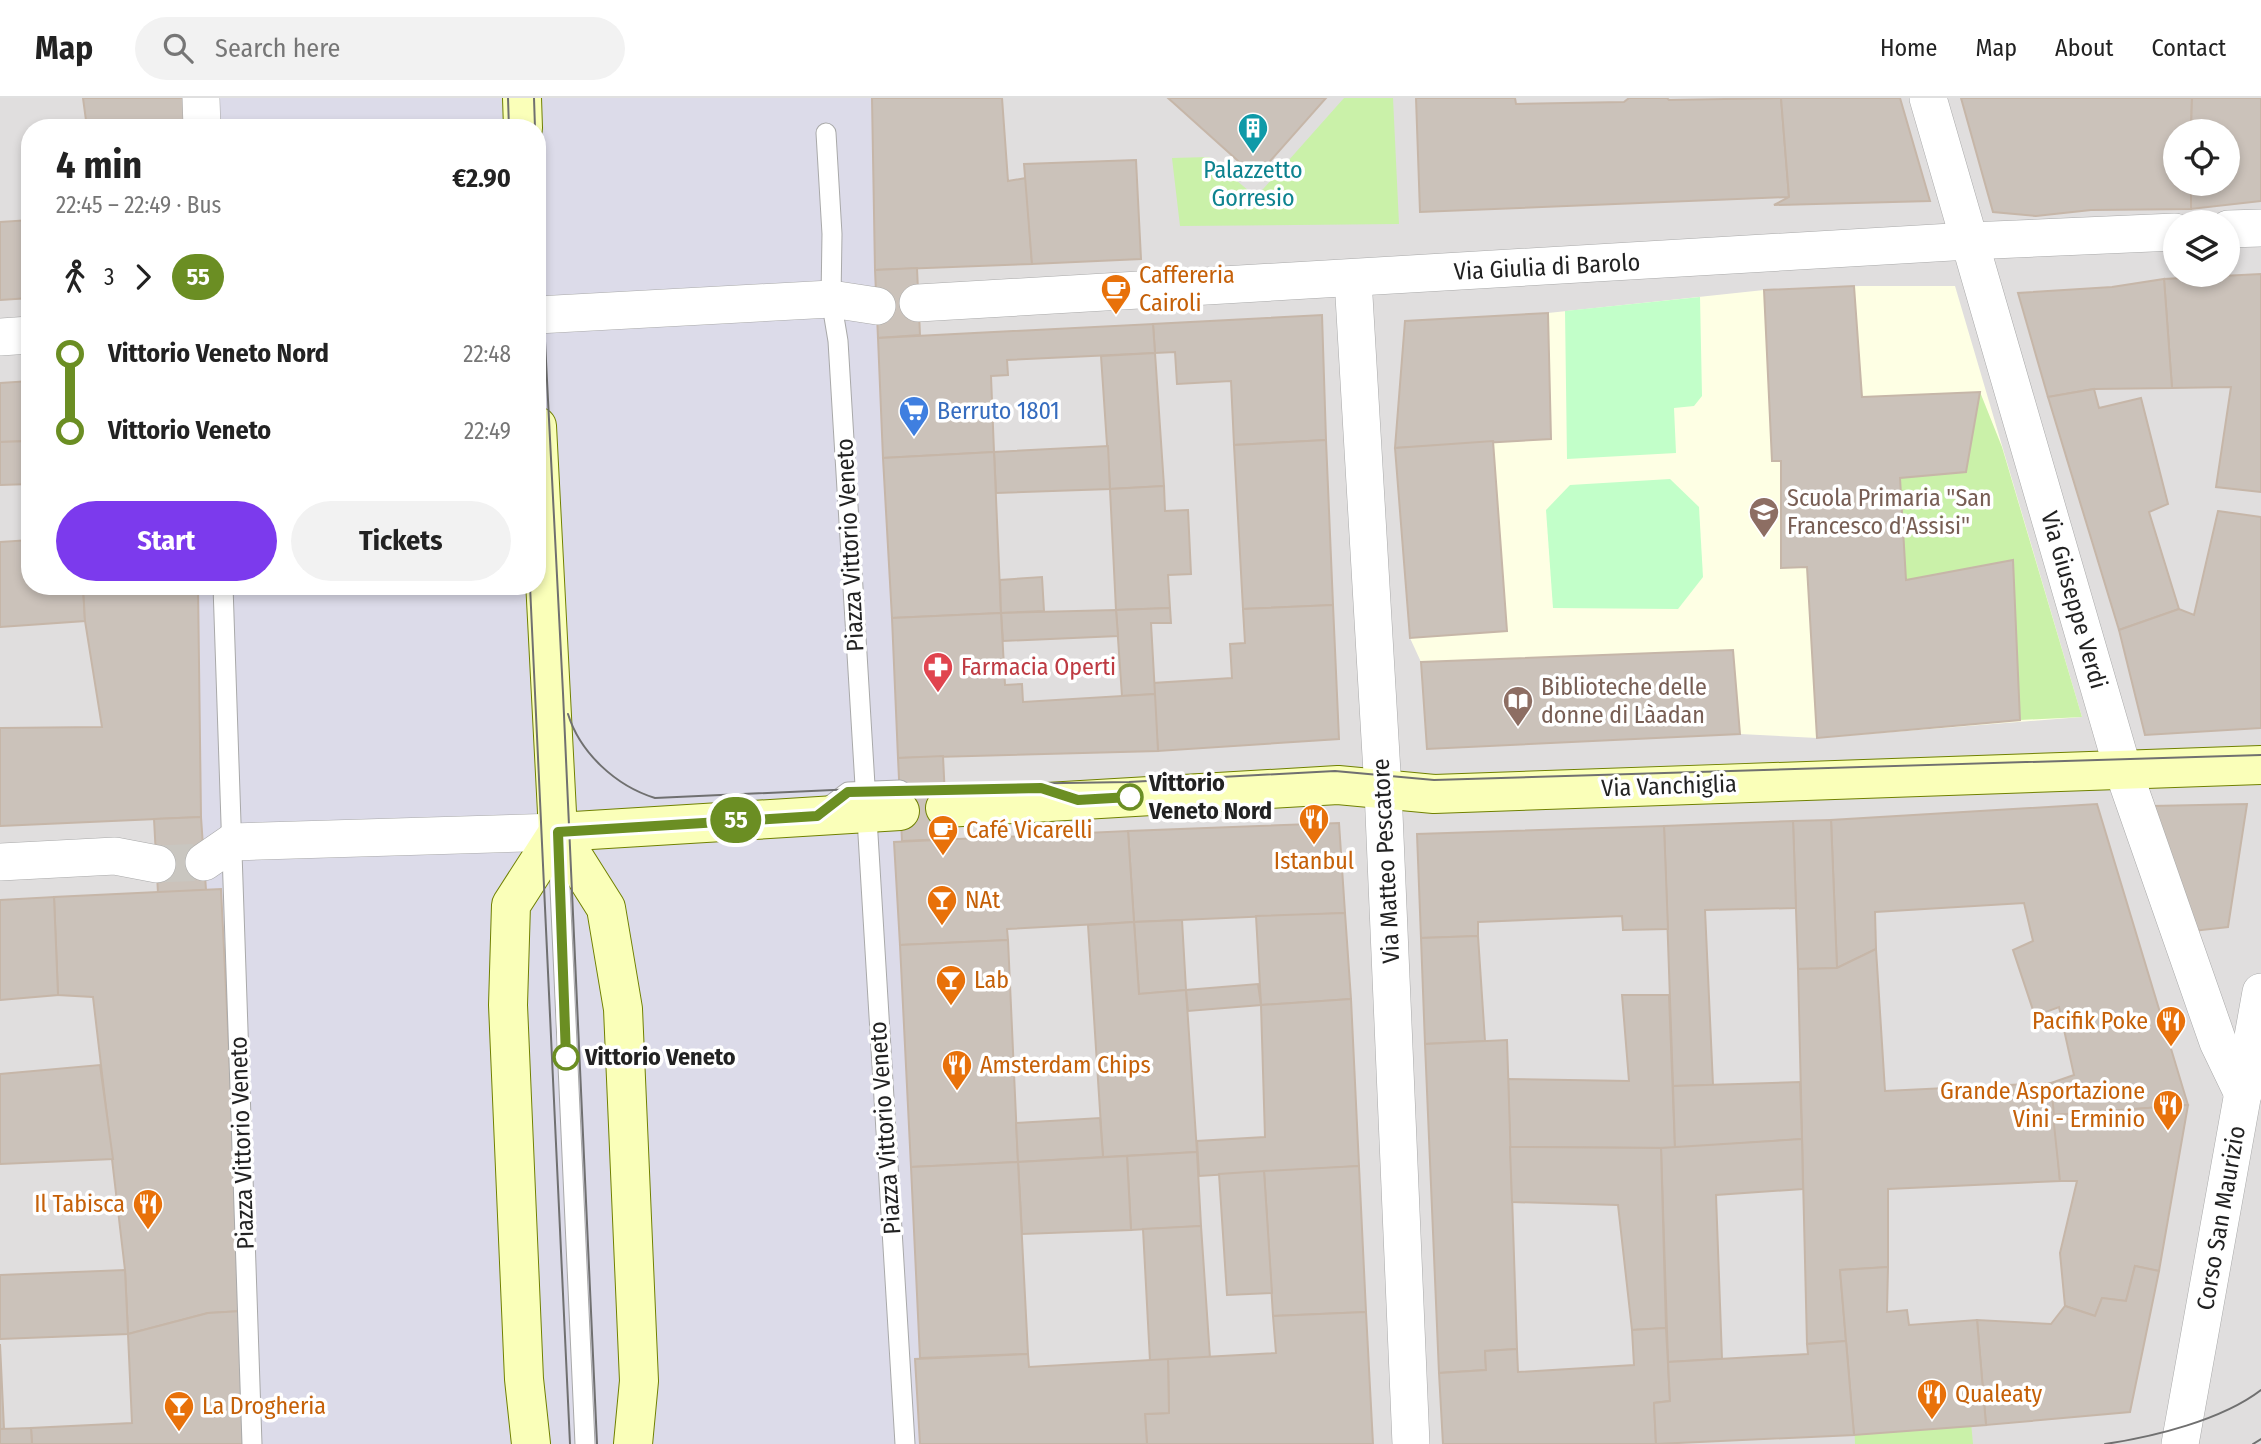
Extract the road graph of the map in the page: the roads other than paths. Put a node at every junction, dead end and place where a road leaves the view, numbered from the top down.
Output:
1 (522, 98) edge
2 (1928, 98) edge
3 (523, 119) edge
4 (825, 133) dead end
5 (2261, 228) edge
6 (2240, 229) edge
7 (2163, 233) edge
8 (1969, 241) junction
9 (1353, 279) junction
10 (831, 299) junction
11 (918, 303) dead end
12 (877, 306) dead end
13 (546, 315) edge
14 (21, 336) edge
15 (0, 337) edge
16 (223, 595) edge
17 (546, 595) edge
18 (2261, 765) edge
19 (2123, 771) junction
20 (1383, 790) junction
21 (945, 799) dead end
22 (882, 801) junction
23 (558, 832) junction
24 (218, 852) junction
25 (0, 862) edge
26 (157, 864) tunnel mouth
27 (2261, 992) edge
28 (2243, 1094) junction
29 (252, 1444) edge
30 (531, 1444) edge
31 (585, 1444) edge
32 (633, 1444) edge
33 (905, 1444) edge
34 (1412, 1444) edge
35 (2180, 1444) edge

1 - 3 street
2 - 8 street, Via Giuseppe Verdi
4 - 10 lane, Piazza Vittorio Veneto
5 - 6 street
7 - 8 street, Via Giulia di Barolo
8 - 9 street, Via Giulia di Barolo
8 - 19 street, Via Giuseppe Verdi
9 - 11 street, Via Giulia di Barolo
9 - 20 street, Via Matteo Pescatore
10 - 12 street
10 - 13 street
10 - 22 lane, Piazza Vittorio Veneto
14 - 15 street
16 - 24 lane, Piazza Vittorio Veneto
17 - 23 street
18 - 19 street, Via Vanchiglia
19 - 20 street, Via Vanchiglia
19 - 28 street, Via Giuseppe Verdi
20 - 21 street, Via Vanchiglia
20 - 34 street, Via Matteo Pescatore
22 - 23 street
22 - 33 lane, Piazza Vittorio Veneto
23 - 24 street
23 - 30 street
23 - 31 lane
23 - 32 street
24 - 29 lane, Piazza Vittorio Veneto
25 - 26 street
27 - 28 street, Corso San Maurizio
28 - 35 street, Corso San Maurizio

